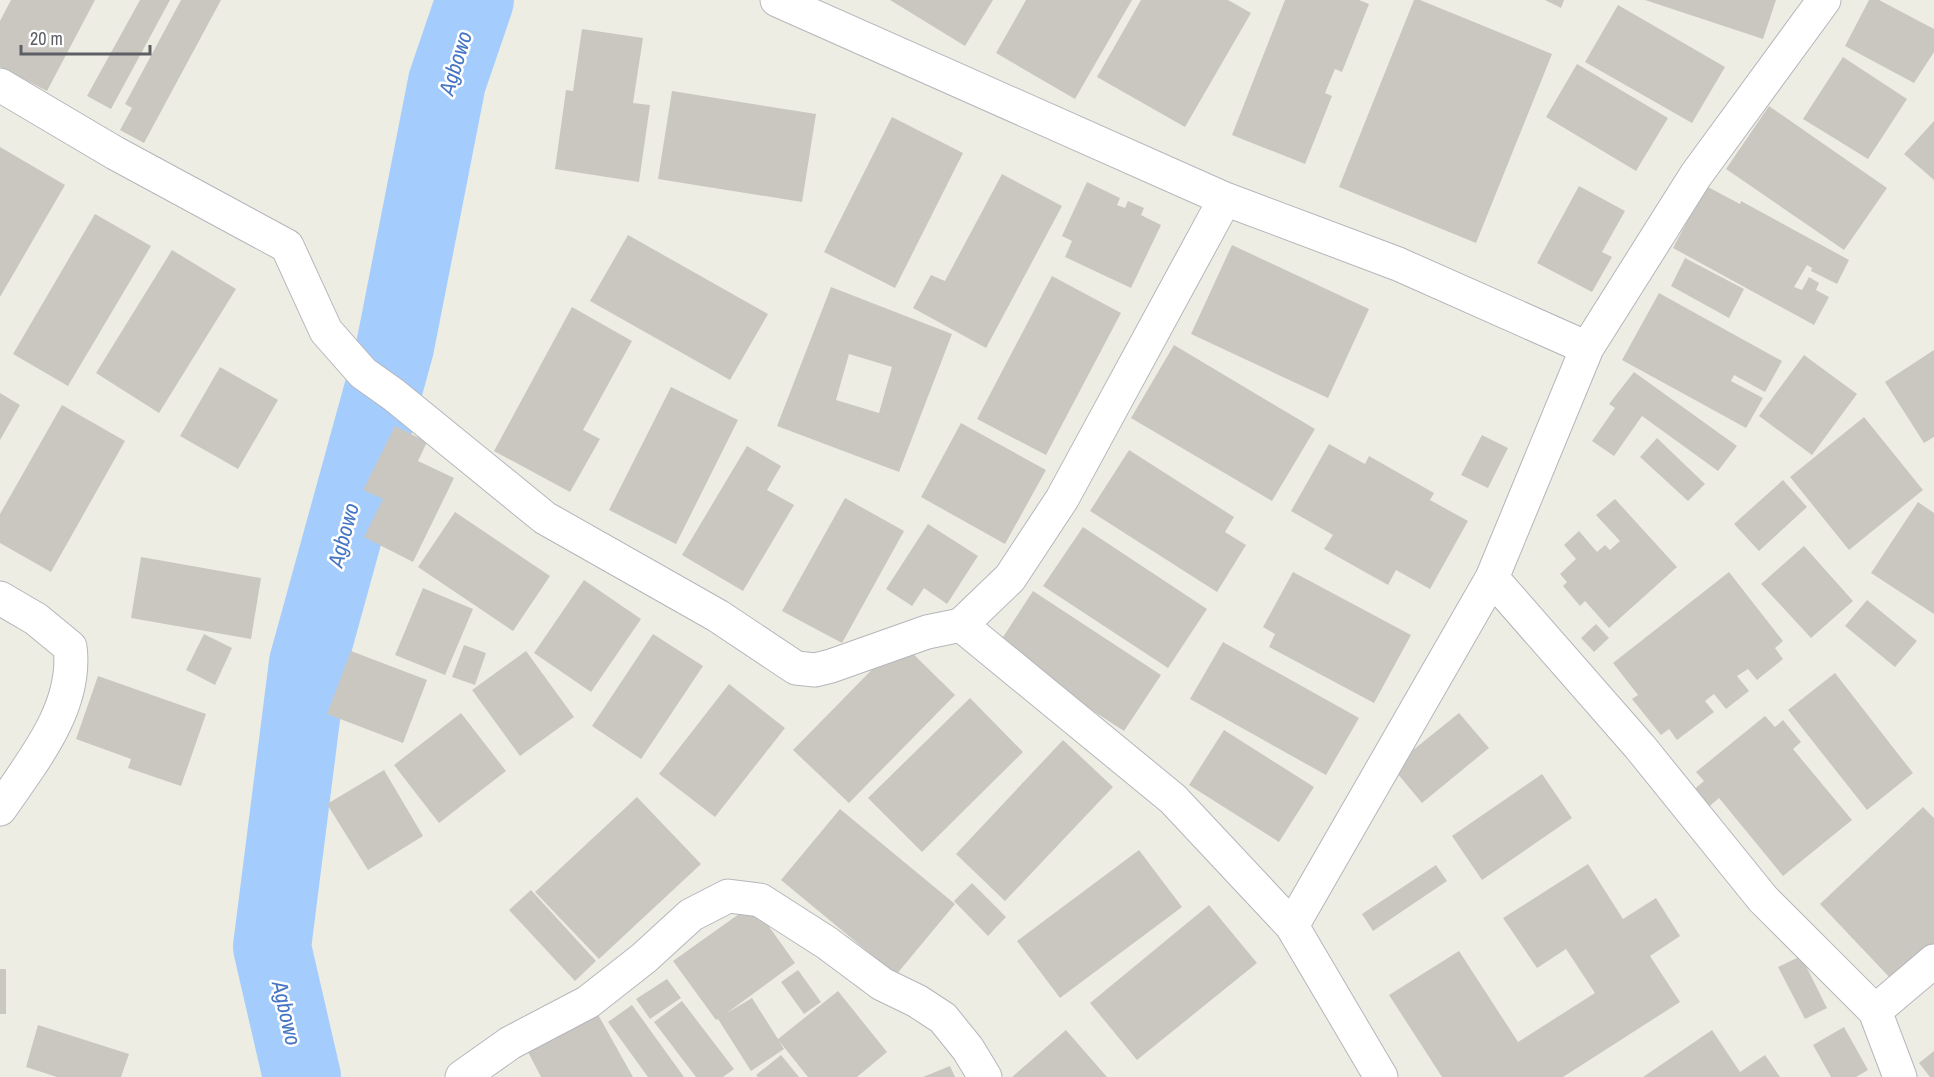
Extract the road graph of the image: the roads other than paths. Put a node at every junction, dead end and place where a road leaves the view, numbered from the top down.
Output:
1 (777, 0) edge
2 (1824, 0) edge
3 (0, 85) edge
4 (1225, 199) junction
5 (1587, 348) junction
6 (1492, 578) junction
7 (0, 598) edge
8 (961, 625) junction
9 (0, 809) edge
10 (1292, 926) junction
11 (1934, 961) edge
12 (1875, 1011) junction
13 (462, 1077) edge
14 (985, 1077) edge
15 (1381, 1077) edge
16 (1900, 1077) edge

1 - 4 street
2 - 5 street
3 - 8 street
4 - 5 street
4 - 8 street
5 - 6 street
6 - 10 street
6 - 12 street
7 - 9 street
8 - 10 street
10 - 15 street
11 - 12 street
12 - 16 street
13 - 14 street

